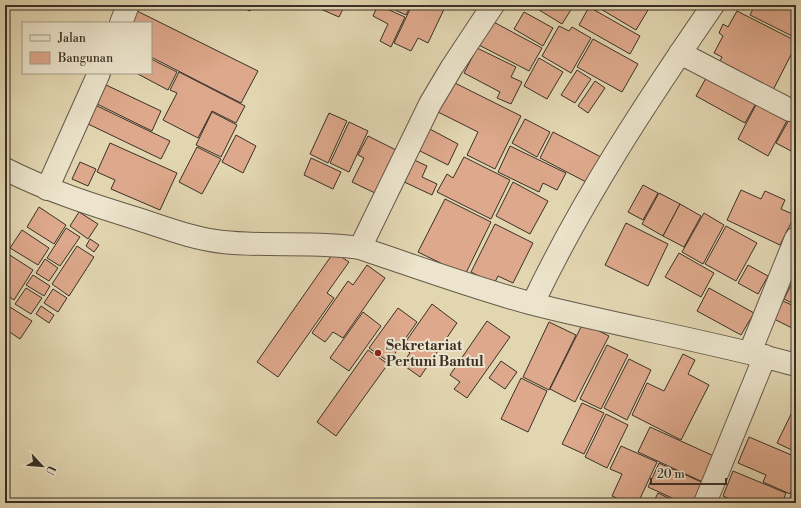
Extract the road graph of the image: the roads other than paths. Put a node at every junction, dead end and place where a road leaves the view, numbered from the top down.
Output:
1 (128, 5) edge
2 (493, 5) edge
3 (713, 5) edge
4 (121, 22) edge
5 (680, 53) junction
6 (100, 74) edge
7 (790, 110) dead end
8 (5, 169) edge
9 (47, 189) junction
10 (796, 238) edge
11 (360, 248) junction
12 (533, 304) junction
13 (757, 354) junction
14 (796, 365) edge
15 (705, 503) edge

1 - 4 street
2 - 11 street
3 - 5 street
5 - 7 street
5 - 12 street
6 - 9 street
8 - 9 street
9 - 11 street
10 - 13 street
11 - 12 street
12 - 13 street
13 - 14 street
13 - 15 street

